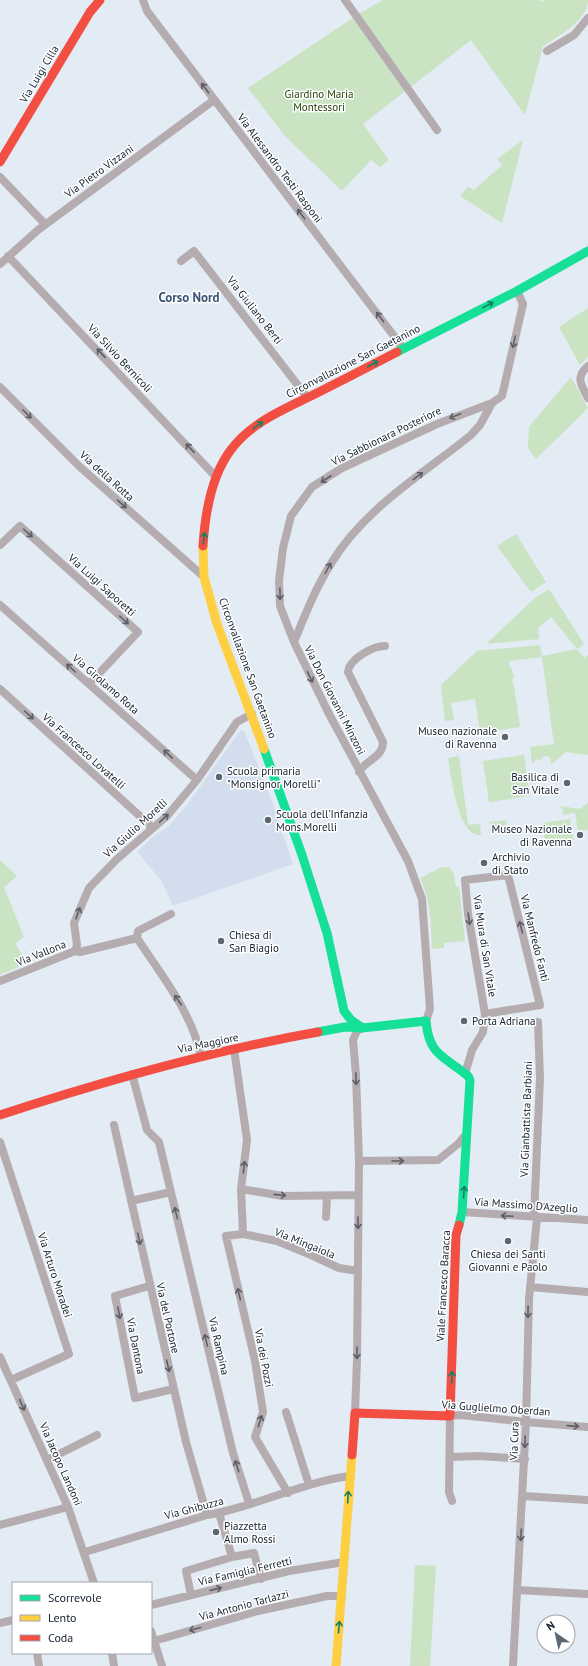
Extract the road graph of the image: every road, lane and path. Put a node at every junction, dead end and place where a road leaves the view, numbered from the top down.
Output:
1 (100, 0) edge
2 (143, 0) edge
3 (344, 0) edge
4 (588, 18) edge
5 (581, 26) junction
6 (588, 33) edge
7 (547, 51) dead end
8 (214, 100) junction
9 (437, 130) dead end
10 (0, 162) edge
11 (0, 177) edge
12 (45, 224) junction
13 (588, 251) edge
14 (8, 256) junction
15 (181, 261) dead end
16 (0, 264) edge
17 (518, 291) junction
18 (402, 349) junction
19 (588, 366) edge
20 (0, 387) edge
21 (307, 397) junction
22 (588, 398) edge
23 (492, 403) junction
24 (216, 477) junction
25 (0, 546) edge
26 (204, 577) junction
27 (0, 605) edge
28 (294, 642) junction
29 (385, 646) dead end
30 (89, 684) junction
31 (0, 689) edge
32 (252, 714) junction
33 (360, 772) junction
34 (197, 780) junction
35 (153, 828) junction
36 (465, 880) joint
37 (171, 914) dead end
38 (137, 938) junction
39 (75, 951) junction
40 (0, 981) edge
41 (344, 1010) junction
42 (485, 1014) junction
43 (426, 1021) junction
44 (538, 1022) dead end
45 (362, 1028) junction
46 (329, 1030) junction
47 (353, 1040) junction
48 (234, 1049) junction
49 (201, 1056) junction
50 (132, 1074) junction
51 (465, 1074) junction
52 (0, 1115) edge
53 (114, 1125) dead end
54 (468, 1132) junction
55 (0, 1142) edge
56 (358, 1161) junction
57 (241, 1189) junction
58 (171, 1192) junction
59 (358, 1195) junction
60 (327, 1196) junction
61 (131, 1201) junction
62 (462, 1212) junction
63 (326, 1217) dead end
64 (535, 1218) junction
65 (588, 1220) edge
66 (243, 1234) junction
67 (358, 1271) junction
68 (149, 1286) junction
69 (530, 1287) junction
70 (588, 1292) edge
71 (0, 1357) edge
72 (11, 1380) junction
73 (173, 1389) junction
74 (286, 1412) dead end
75 (355, 1413) junction
76 (450, 1416) junction
77 (526, 1422) junction
78 (588, 1427) edge
79 (97, 1435) dead end
80 (450, 1457) junction
81 (525, 1459) junction
82 (47, 1460) junction
83 (349, 1476) junction
84 (309, 1485) junction
85 (288, 1493) junction
86 (523, 1496) junction
87 (588, 1500) edge
88 (452, 1501) dead end
89 (249, 1503) junction
90 (68, 1506) junction
91 (219, 1513) junction
92 (207, 1515) junction
93 (0, 1525) edge
94 (85, 1552) junction
95 (232, 1557) junction
96 (344, 1562) junction
97 (261, 1579) junction
98 (94, 1582) edge
99 (518, 1590) junction
100 (588, 1594) edge
101 (191, 1595) junction
102 (342, 1596) junction
103 (152, 1605) edge
104 (12, 1620) edge
105 (0, 1623) edge
106 (152, 1634) edge
107 (154, 1641) junction
108 (37, 1654) edge
109 (112, 1654) edge
110 (40, 1666) edge
111 (114, 1666) edge
112 (162, 1666) edge
113 (336, 1666) edge
114 (513, 1666) edge

1 - 10 street, Via Luigi Cilla
8 -> 2 street, Via Alessandro Testi Rasponi
3 - 9 street
4 - 5 street
5 - 6 street
5 - 7 street
8 - 12 street, Via Pietro Vizzani
18 -> 8 street, Via Alessandro Testi Rasponi
11 - 12 street
12 - 14 street, Via Pietro Vizzani
13 - 17 street, Circonvallazione San Gaetanino
14 - 16 street, Via Pietro Vizzani
24 -> 14 street, Via Silvio Bernicoli
15 - 21 street, Via Giuliano Berti
18 -> 17 street, Circonvallazione San Gaetanino
17 -> 23 street, Via Don Giovanni Minzoni
21 -> 18 street, Circonvallazione San Gaetanino
19 - 22 street
20 -> 26 street, Via della Rotta
24 -> 21 street, Circonvallazione San Gaetanino
28 -> 23 street, Via Don Giovanni Minzoni
23 -> 28 street, Via Sabbionara Posteriore
26 -> 24 street, Circonvallazione San Gaetanino
25 -> 30 street, Via Luigi Saporetti
26 - 32 street, Circonvallazione San Gaetanino
30 -> 27 street, Via Girolamo Rota
28 -> 33 street, Via Don Giovanni Minzoni
29 - 33 street
34 -> 30 street, Via Girolamo Rota
31 -> 35 street, Via Francesco Lovatelli
32 - 34 street, Via Giulio Morelli
32 - 41 street, Circonvallazione San Gaetanino
33 - 43 street, Via Don Giovanni Minzoni
35 -> 34 street, Via Giulio Morelli
39 -> 35 street, Via Giulio Morelli
36 -> 42 street, Via Mura di San Vitale
42 -> 36 street, Via Manfredo Fanti
37 - 38 street
38 - 39 street, Via Vallona
49 -> 38 street
39 - 40 street, Via Vallona
41 - 45 street, Circonvallazione San Gaetanino
41 - 46 street
42 - 51 street, Via Mura di San Vitale
43 - 45 street, Via Maggiore
43 - 51 street
44 - 64 street, Via Gianbattista Barbiani
45 - 46 street, Via Maggiore
45 - 47 street
46 - 47 street
46 - 48 street, Via Maggiore
47 -> 56 street
48 - 49 street, Via Maggiore
57 -> 48 street
49 - 50 street, Via Maggiore
50 - 52 street, Via Maggiore
50 - 58 street, Via Rampina
51 - 54 street, Viale Francesco Baracca
53 - 61 street, Via del Portone
56 -> 54 street
62 -> 54 street, Viale Francesco Baracca
55 - 72 street, Via Arturo Moradei
56 - 59 street
57 -> 60 street
57 - 66 street
58 - 61 street
89 -> 58 street, Via Rampina
59 - 60 street
59 -> 67 street
60 - 63 street
61 -> 68 street, Via del Portone
64 -> 62 street, Via Massimo D'Azeglio
76 -> 62 street, Viale Francesco Baracca
64 - 65 street, Via Massimo D'Azeglio
64 - 69 street, Via Cura
66 - 67 street, Via Mingaiola
85 -> 66 street, Via dei Pozzi
67 -> 75 street
68 -> 73 street, Via del Portone
68 -> 73 street, Via Dantona
69 - 70 street
69 -> 77 street, Via Cura
71 - 72 street, Via Jacopo Landoni
72 -> 82 street, Via Jacopo Landoni
73 - 92 street, Via del Portone
74 - 84 street
75 - 76 street, Via Guglielmo Oberdan
75 - 83 street
76 - 77 street, Via Guglielmo Oberdan
76 - 80 street, Viale Francesco Baracca
77 -> 78 street, Via Guglielmo Oberdan
77 -> 81 street, Via Cura
79 - 82 street
80 - 81 street
80 - 88 street, Viale Francesco Baracca
81 - 86 street, Via Cura
82 - 90 street, Via Jacopo Landoni
83 - 84 street, Via Ghibuzza
96 -> 83 street
84 - 85 street, Via Ghibuzza
85 - 89 street, Via Ghibuzza
86 - 87 street
86 -> 99 street, Via Cura
89 - 91 street, Via Ghibuzza
90 - 93 street
90 - 94 street, Via Jacopo Landoni
91 - 92 street, Via Ghibuzza
91 - 95 street
92 - 94 street, Via Ghibuzza
94 - 98 street, Via Jacopo Landoni
95 - 97 street
95 - 101 street
96 - 97 street, Via Famiglia Ferretti
96 - 102 street
101 -> 97 street, Via Famiglia Ferretti
99 - 100 street
99 - 114 street, Via Cura
101 - 103 street, Via Famiglia Ferretti
102 -> 107 street, Via Antonio Tarlazzi
113 -> 102 street
104 - 105 street
106 - 107 street
107 - 112 street
108 - 110 street
109 - 111 street

